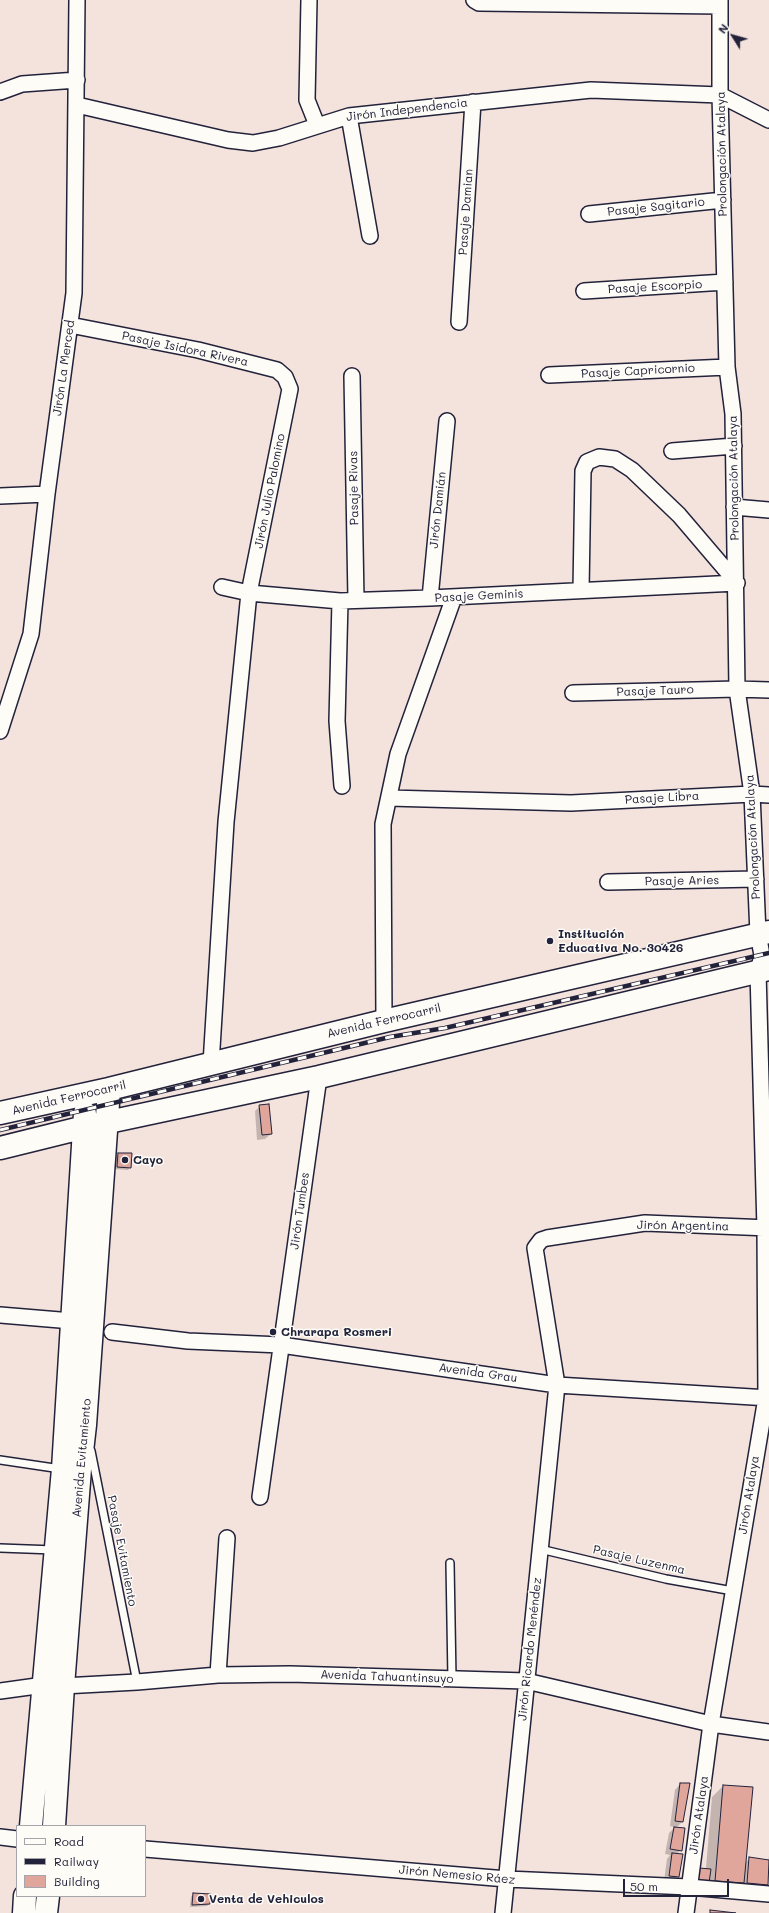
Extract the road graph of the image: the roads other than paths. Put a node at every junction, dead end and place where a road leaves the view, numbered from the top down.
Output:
1 (77, 0) edge
2 (309, 0) edge
3 (474, 0) edge
4 (720, 3) edge
5 (76, 80) junction
6 (0, 92) edge
7 (720, 95) junction
8 (474, 102) junction
9 (77, 105) junction
10 (349, 116) junction
11 (769, 120) edge
12 (317, 125) junction
13 (723, 200) junction
14 (589, 214) dead end
15 (370, 236) dead end
16 (725, 282) junction
17 (584, 291) dead end
18 (459, 322) dead end
19 (70, 325) junction
20 (727, 367) junction
21 (549, 375) dead end
22 (352, 376) dead end
23 (290, 389) joint
24 (447, 421) dead end
25 (734, 446) junction
26 (672, 451) dead end
27 (47, 494) junction
28 (0, 496) edge
29 (734, 507) junction
30 (769, 510) edge
31 (737, 583) junction
32 (222, 587) dead end
33 (581, 590) junction
34 (250, 593) junction
35 (454, 597) junction
36 (430, 598) junction
37 (356, 600) junction
38 (340, 601) junction
39 (737, 689) junction
40 (769, 690) edge
41 (573, 693) dead end
42 (0, 731) edge
43 (342, 786) dead end
44 (752, 794) junction
45 (769, 794) edge
46 (389, 798) junction
47 (756, 879) junction
48 (608, 882) dead end
49 (763, 952) edge
50 (384, 1021) junction
51 (211, 1064) junction
52 (319, 1077) junction
53 (110, 1089) junction
54 (86, 1094) junction
55 (0, 1113) edge
56 (108, 1123) junction
57 (85, 1127) junction
58 (0, 1148) edge
59 (767, 1228) edge
60 (534, 1254) joint
61 (0, 1315) edge
62 (72, 1321) junction
63 (112, 1332) dead end
64 (280, 1345) junction
65 (557, 1385) junction
66 (767, 1398) edge
67 (85, 1425) junction
68 (0, 1460) edge
69 (63, 1469) junction
70 (260, 1497) dead end
71 (227, 1538) dead end
72 (0, 1548) edge
73 (540, 1549) junction
74 (56, 1551) junction
75 (450, 1563) dead end
76 (734, 1591) junction
77 (218, 1675) junction
78 (452, 1679) junction
79 (526, 1681) junction
80 (137, 1682) junction
81 (53, 1686) junction
82 (0, 1691) edge
83 (711, 1724) junction
84 (769, 1732) edge
85 (31, 1825) edge
86 (54, 1825) edge
87 (0, 1837) edge
88 (16, 1839) edge
89 (146, 1849) edge
90 (507, 1879) junction
91 (689, 1887) junction
92 (769, 1894) edge
93 (25, 1897) edge
94 (48, 1897) edge
95 (24, 1913) edge
96 (46, 1913) edge
97 (503, 1913) edge
98 (686, 1913) edge

1 - 5 street, Jirón La Merced
2 - 12 street
3 - 4 street
4 - 7 street, Prolongación Atalaya
5 - 6 street
5 - 9 street, Jirón La Merced
7 - 8 street, Jirón Independencia
7 - 11 street
7 - 13 street, Prolongación Atalaya
8 - 10 street, Jirón Independencia
8 - 18 street, Pasaje Damian
9 - 12 street, Jirón Independencia
9 - 19 street, Jirón La Merced
10 - 12 street, Jirón Independencia
10 - 15 street
13 - 14 street, Pasaje Sagitario
13 - 16 street, Prolongación Atalaya
16 - 17 street, Pasaje Escorpio
16 - 20 street, Prolongación Atalaya
19 - 23 street, Pasaje Isidora Rivera
19 - 27 street, Jirón La Merced
20 - 21 street, Pasaje Capricornio
20 - 25 street, Prolongación Atalaya
22 - 37 street, Pasaje Rivas
23 - 34 street, Jirón Julio Palomino
24 - 36 street, Jirón Damián
25 - 26 street
25 - 29 street, Prolongación Atalaya
27 - 28 street
27 - 42 street, Jirón La Merced
29 - 30 street
29 - 31 street, Prolongación Atalaya
31 - 33 street, Pasaje Geminis
31 - 33 street
31 - 39 street, Prolongación Atalaya
32 - 34 street, Pasaje Geminis
33 - 35 street, Pasaje Geminis
34 - 38 street, Pasaje Geminis
34 - 51 street, Jirón Julio Palomino
35 - 36 street, Pasaje Geminis
35 - 46 street
36 - 37 street, Pasaje Geminis
37 - 38 street, Pasaje Geminis
38 - 43 street
39 - 40 street, Pasaje Tauro
39 - 41 street, Pasaje Tauro
39 - 44 street, Prolongación Atalaya
44 - 45 street, Pasaje Libra
44 - 46 street, Pasaje Libra
44 - 47 street, Prolongación Atalaya
46 - 50 street
47 - 48 street, Pasaje Aries
47 - 49 street, Prolongación Atalaya
49 - 50 main road, Avenida Ferrocarril
49 - 52 main road
49 - 59 street, Jirón Atalaya
50 - 51 main road, Avenida Ferrocarril
51 - 53 main road, Avenida Ferrocarril
52 - 56 main road
52 - 64 street, Jirón Tumbes
53 - 54 main road, Avenida Ferrocarril
53 - 56 main road, Avenida Evitamiento
54 - 55 main road, Avenida Ferrocarril
54 - 57 main road, Avenida Evitamiento
56 - 57 main road
56 - 67 main road, Avenida Evitamiento
57 - 58 main road
57 - 62 main road, Avenida Evitamiento
59 - 60 street, Jirón Argentina
59 - 66 street, Jirón Atalaya
60 - 65 street, Jirón Ricardo Menéndez
61 - 62 street
62 - 69 main road, Avenida Evitamiento
63 - 64 street, Avenida Grau
64 - 65 street, Avenida Grau
64 - 70 street, Jirón Tumbes
65 - 66 street, Avenida Grau
65 - 73 street, Jirón Ricardo Menéndez
66 - 76 street, Jirón Atalaya
67 - 80 lane, Pasaje Evitamiento
67 - 81 main road, Avenida Evitamiento
68 - 69 lane
69 - 74 main road, Avenida Evitamiento
71 - 77 street
72 - 74 lane
73 - 76 lane, Pasaje Luzenma
73 - 79 street, Jirón Ricardo Menéndez
74 - 81 main road, Avenida Evitamiento
75 - 78 lane
76 - 83 street, Jirón Atalaya
77 - 78 street, Avenida Tahuantinsuyo
77 - 80 street, Avenida Tahuantinsuyo
78 - 79 street, Avenida Tahuantinsuyo
79 - 83 street, Avenida Tahuantinsuyo
79 - 90 street, Jirón Ricardo Menéndez
80 - 81 street, Avenida Tahuantinsuyo
81 - 82 street, Avenida Tahuantinsuyo
81 - 85 main road, Avenida Evitamiento
81 - 86 main road, Avenida Evitamiento
83 - 84 street, Avenida Tahuantinsuyo
83 - 91 street, Jirón Atalaya
87 - 88 street
89 - 90 street, Jirón Nemesio Ráez
90 - 91 street, Jirón Nemesio Ráez
90 - 97 street, Jirón Ricardo Menéndez
91 - 92 street, Jirón Nemesio Ráez
91 - 98 street, Jirón Atalaya
93 - 95 main road
94 - 96 main road

